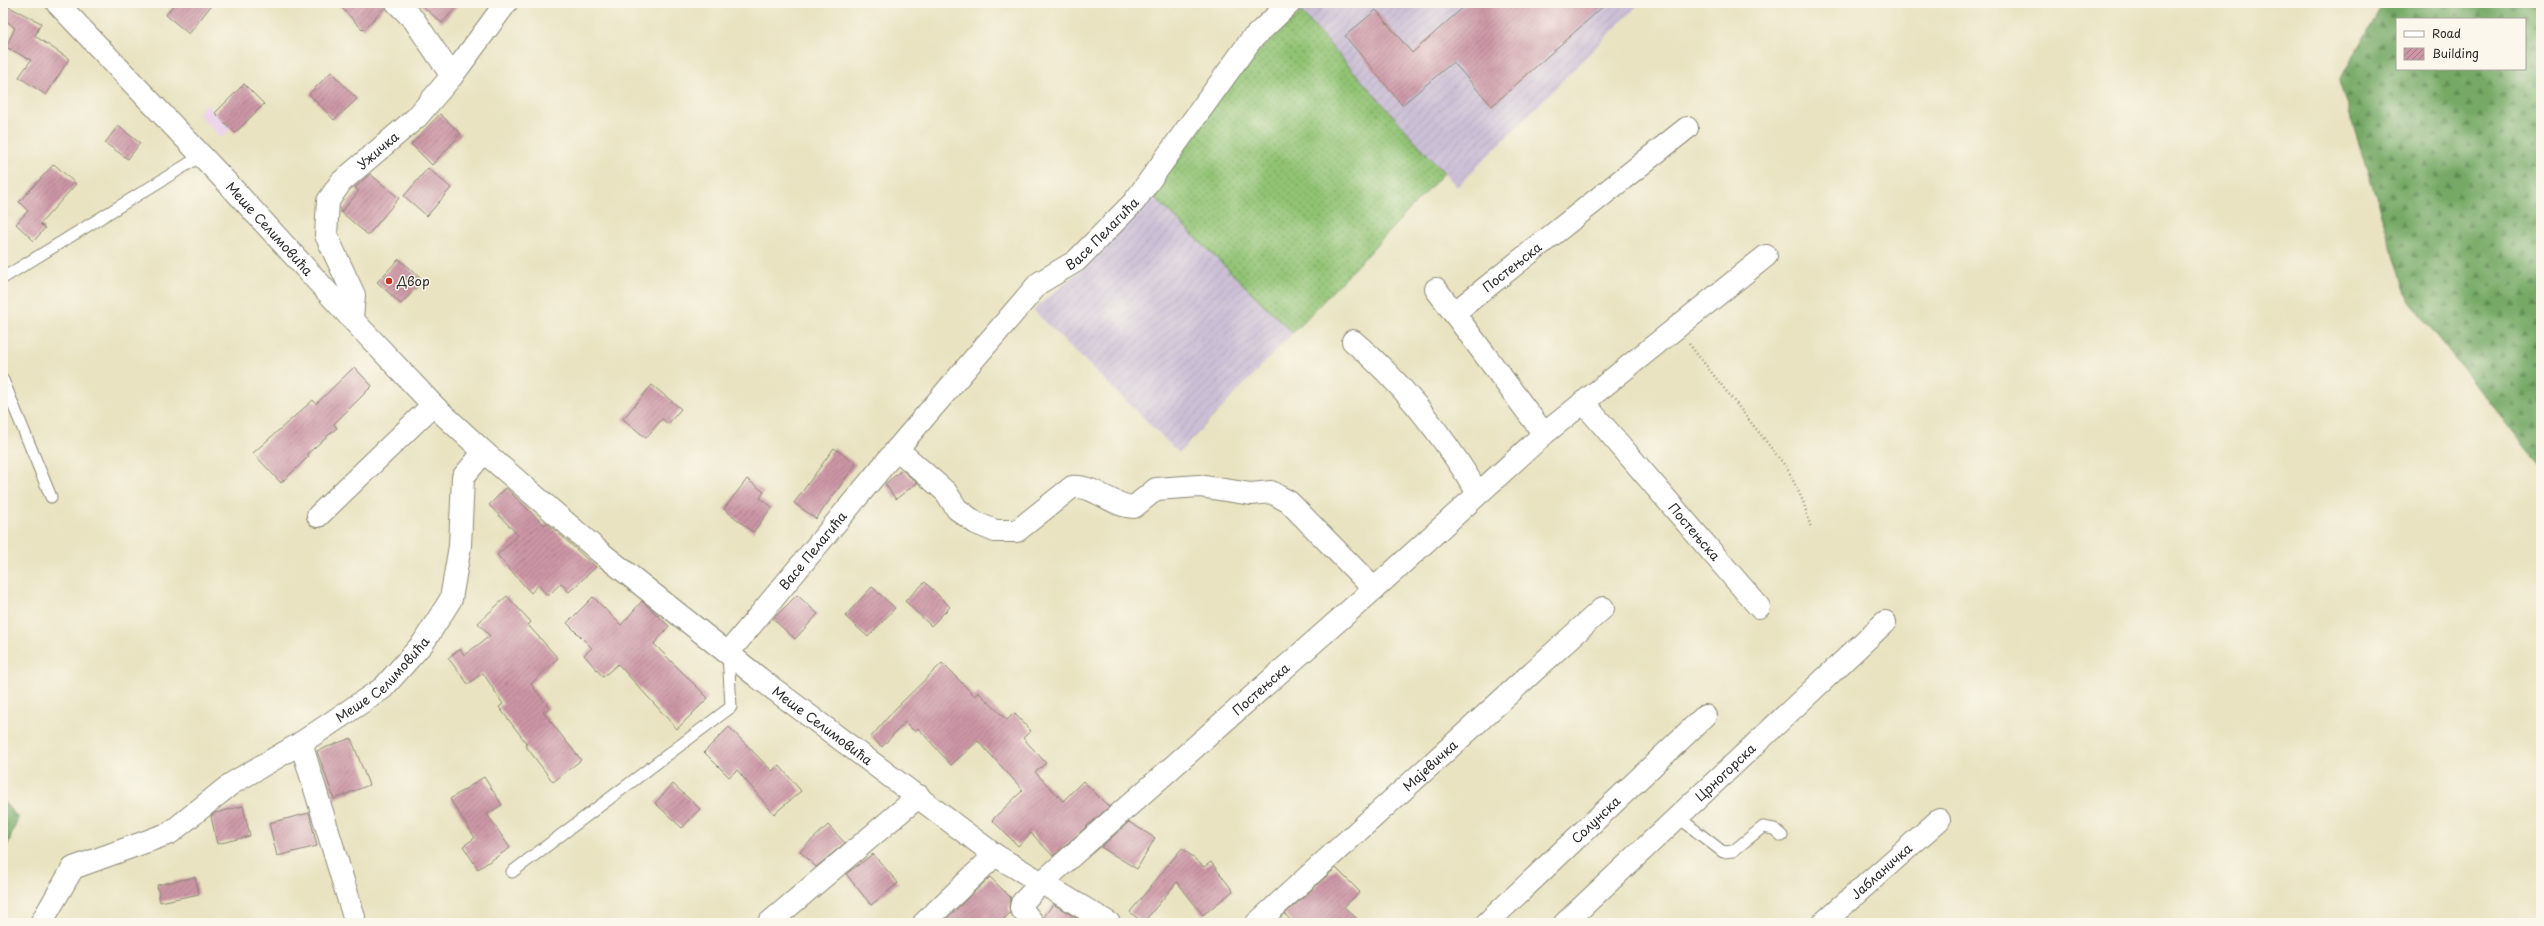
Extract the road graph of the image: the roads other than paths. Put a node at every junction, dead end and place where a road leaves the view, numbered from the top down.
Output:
1 (57, 3) edge
2 (397, 3) edge
3 (506, 3) edge
4 (1290, 3) edge
5 (452, 76) junction
6 (1687, 128) dead end
7 (201, 156) junction
8 (1766, 256) dead end
9 (3, 278) edge
10 (1436, 288) dead end
11 (1454, 313) junction
12 (352, 319) junction
13 (1353, 341) dead end
14 (3, 380) edge
15 (1583, 402) junction
16 (433, 405) junction
17 (1544, 434) junction
18 (897, 449) junction
19 (484, 452) junction
20 (1478, 493) junction
21 (51, 497) dead end
22 (318, 516) dead end
23 (1374, 589) junction
24 (1759, 607) dead end
25 (1603, 608) dead end
26 (1885, 622) dead end
27 (728, 653) junction
28 (1705, 716) dead end
29 (301, 743) junction
30 (919, 796) junction
31 (1678, 817) junction
32 (1939, 820) dead end
33 (1782, 836) dead end
34 (995, 855) junction
35 (512, 872) dead end
36 (1040, 884) junction
37 (354, 917) dead end
38 (41, 923) edge
39 (769, 923) edge
40 (924, 923) edge
41 (1033, 923) edge
42 (1109, 923) edge
43 (1257, 923) edge
44 (1487, 923) edge
45 (1565, 923) edge
46 (1823, 923) edge

1 - 7 street, Меше Селимовића
2 - 5 street
3 - 5 street, Ужичка
4 - 18 street, Васе Пелагића
5 - 12 street, Ужичка
6 - 11 street, Постењска
7 - 9 lane
7 - 12 street, Меше Селимовића
8 - 15 street, Постењска
10 - 11 street
11 - 17 street
12 - 16 street, Меше Селимовића
13 - 20 street
14 - 21 lane
15 - 17 street, Постењска
15 - 24 street, Постењска
16 - 19 street, Меше Селимовића
16 - 22 street
17 - 20 street, Постењска
18 - 23 street
18 - 27 street, Васе Пелагића
19 - 27 street, Меше Селимовића
19 - 29 street, Меше Селимовића
20 - 23 street, Постењска
23 - 36 street, Постењска
25 - 43 street, Мајевичка
26 - 31 street, Црногорска
27 - 30 street, Меше Селимовића
27 - 35 lane
28 - 44 street, Солунска
29 - 37 street
29 - 38 street, Меше Селимовића
30 - 34 street, Меше Селимовића
30 - 39 street
31 - 33 lane
31 - 45 street, Црногорска
32 - 46 street, Јабланичка
34 - 36 street, Меше Селимовића
34 - 40 street
36 - 41 street, Постењска
36 - 42 street, Меше Селимовића

